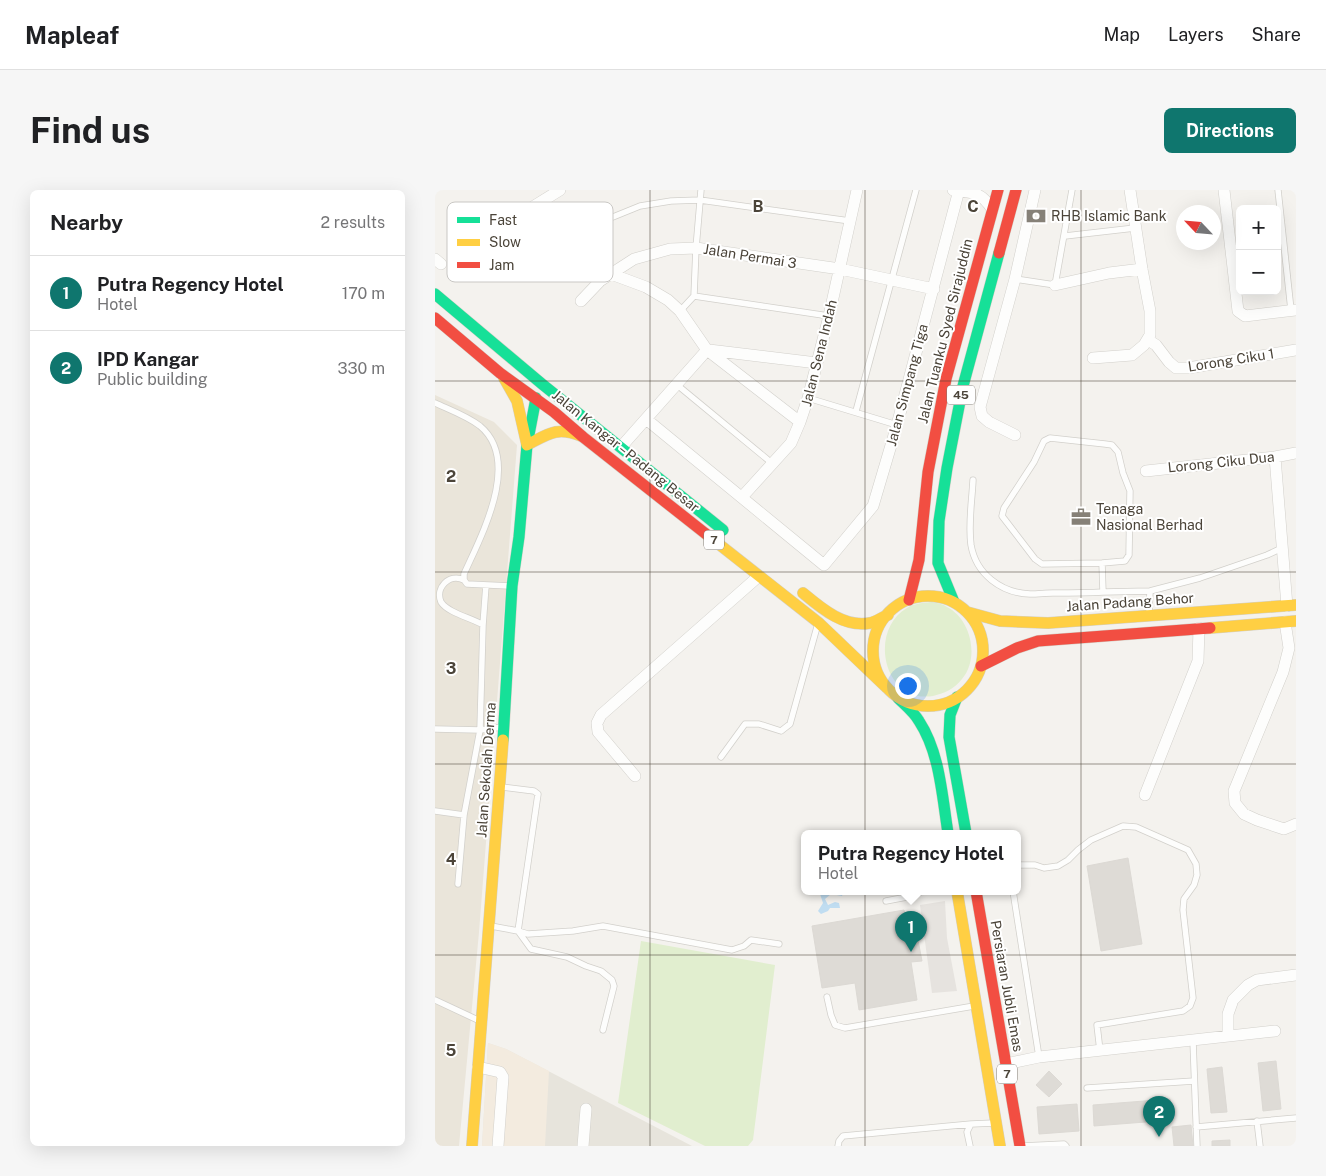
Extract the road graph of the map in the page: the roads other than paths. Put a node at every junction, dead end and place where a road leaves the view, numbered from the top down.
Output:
1 (560, 190) edge
2 (701, 190) edge
3 (857, 190) edge
4 (916, 190) edge
5 (957, 190) edge
6 (998, 190) edge
7 (1016, 190) edge
8 (1035, 190) edge
9 (1072, 190) edge
10 (1130, 190) edge
11 (1223, 190) edge
12 (1278, 190) edge
13 (700, 200) junction
14 (541, 202) edge
15 (992, 209) junction
16 (613, 217) edge
17 (849, 221) junction
18 (1135, 228) junction
19 (1065, 236) junction
20 (696, 248) junction
21 (1141, 269) junction
22 (840, 270) junction
23 (613, 273) edge
24 (613, 275) edge
25 (1015, 279) junction
26 (891, 280) junction
27 (599, 282) edge
28 (1055, 285) junction
29 (934, 289) junction
30 (435, 294) edge
31 (694, 296) junction
32 (581, 301) dead end
33 (1293, 310) edge
34 (680, 311) junction
35 (983, 314) junction
36 (829, 316) junction
37 (435, 318) edge
38 (1004, 320) junction
39 (1146, 343) junction
40 (707, 350) junction
41 (1296, 350) edge
42 (1093, 358) dead end
43 (817, 363) junction
44 (525, 369) junction
45 (500, 373) junction
46 (676, 384) junction
47 (536, 398) junction
48 (808, 398) junction
49 (567, 402) junction
50 (435, 403) edge
51 (856, 412) junction
52 (646, 419) junction
53 (800, 422) junction
54 (897, 425) junction
55 (1015, 435) dead end
56 (583, 437) junction
57 (527, 445) junction
58 (621, 446) junction
59 (1296, 453) edge
60 (1275, 457) junction
61 (773, 464) junction
62 (1146, 471) dead end
63 (973, 480) dead end
64 (742, 497) junction
65 (731, 536) dead end
66 (1283, 547) junction
67 (1102, 563) junction
68 (759, 576) junction
69 (464, 580) junction
70 (486, 585) junction
71 (793, 585) dead end
72 (512, 586) junction
73 (1150, 591) junction
74 (1103, 592) junction
75 (909, 600) junction
76 (953, 602) junction
77 (1292, 606) edge
78 (967, 612) junction
79 (887, 615) junction
80 (1149, 616) junction
81 (1290, 621) edge
82 (819, 623) junction
83 (483, 624) junction
84 (1199, 628) junction
85 (981, 666) junction
86 (887, 688) junction
87 (898, 698) junction
88 (957, 698) junction
89 (505, 726) junction
90 (435, 729) edge
91 (480, 730) junction
92 (721, 757) dead end
93 (635, 776) dead end
94 (499, 787) junction
95 (1145, 795) dead end
96 (435, 811) edge
97 (464, 815) junction
98 (1296, 824) edge
99 (947, 830) edge
100 (964, 830) edge
101 (1021, 865) edge
102 (458, 884) dead end
103 (912, 895) edge
104 (958, 895) edge
105 (976, 895) edge
106 (1014, 895) edge
107 (886, 901) dead end
108 (489, 926) junction
109 (518, 931) junction
110 (779, 944) dead end
111 (1296, 975) edge
112 (827, 997) dead end
113 (435, 1000) edge
114 (995, 1002) junction
115 (976, 1006) junction
116 (482, 1022) junction
117 (603, 1030) dead end
118 (1275, 1031) dead end
119 (1228, 1035) junction
120 (1193, 1041) junction
121 (1100, 1051) junction
122 (1039, 1057) junction
123 (1005, 1064) junction
124 (478, 1067) junction
125 (1194, 1081) junction
126 (1087, 1088) dead end
127 (586, 1109) dead end
128 (1296, 1118) edge
129 (1257, 1122) junction
130 (996, 1123) junction
131 (971, 1124) junction
132 (1196, 1127) junction
133 (472, 1146) edge
134 (498, 1146) edge
135 (583, 1146) edge
136 (838, 1146) edge
137 (970, 1146) edge
138 (1000, 1146) edge
139 (1020, 1146) edge
140 (1066, 1146) edge
141 (1197, 1146) edge
142 (1260, 1146) edge

1 - 14 street
2 - 13 lane
3 - 17 street, Jalan Sena Indah
4 - 26 lane
5 - 15 street
5 - 29 street, Jalan Simpang Tiga
6 - 15 main road, Jalan Tuanku Syed Sirajuddin / 45
7 - 35 main road, 45
8 - 25 street
9 - 19 lane
10 - 18 street
11 - 33 street
12 - 33 lane
13 - 16 lane
13 - 17 lane
13 - 20 lane
15 - 75 main road, Jalan Tuanku Syed Sirajuddin / 45
17 - 22 street, Jalan Sena Indah
18 - 19 lane
18 - 21 street
19 - 28 lane
20 - 22 street, Jalan Permai 3
20 - 23 street, Jalan Permai 3
20 - 31 lane
21 - 28 street
21 - 39 street
22 - 26 street, Jalan Permai 3
22 - 36 street, Jalan Sena Indah
24 - 34 street
25 - 28 lane
25 - 38 street
26 - 29 street, Jalan Permai 3
26 - 51 lane
27 - 32 street, Jalan Permai 3
29 - 54 street, Jalan Simpang Tiga
30 - 44 main road, Jalan Kangar – Padang Besar / 7
31 - 34 lane
31 - 36 lane
34 - 40 street
35 - 38 street
35 - 76 main road, 45
36 - 43 street, Jalan Sena Indah
37 - 45 main road, Jalan Kangar – Padang Besar / 7
38 - 55 street
39 - 41 street, Lorong Ciku 1
39 - 42 street
40 - 43 street
40 - 46 street
40 - 53 street
43 - 48 street, Jalan Sena Indah
44 - 47 main road
44 - 49 main road, Jalan Kangar – Padang Besar / 7
45 - 47 main road, Jalan Kangar – Padang Besar / 7
45 - 57 main road
46 - 52 street
46 - 61 lane
47 - 49 main road
47 - 56 main road, Jalan Kangar – Padang Besar / 7
47 - 57 main road, Jalan Sekolah Derma
48 - 51 lane
48 - 53 street, Jalan Sena Indah
49 - 58 main road, Jalan Kangar – Padang Besar / 7
50 - 69 lane
51 - 54 lane
52 - 58 street
52 - 64 street
53 - 61 street, Jalan Sena Indah
54 - 64 street, Jalan Simpang Tiga
56 - 57 main road
56 - 68 main road, Jalan Kangar – Padang Besar / 7
57 - 72 main road, Jalan Sekolah Derma
58 - 65 main road, Jalan Kangar – Padang Besar / 7
59 - 60 street, Lorong Ciku Dua
60 - 62 street, Lorong Ciku Dua
60 - 66 street
61 - 64 street, Jalan Sena Indah
63 - 74 lane
66 - 73 lane
66 - 77 street
67 - 67 lane
67 - 74 lane
68 - 82 main road, Jalan Kangar – Padang Besar / 7
68 - 93 street
69 - 70 lane
69 - 83 lane
70 - 72 lane
70 - 83 lane
71 - 79 main road, 7
72 - 89 main road, Jalan Sekolah Derma
73 - 74 lane
73 - 80 lane
75 - 76 main road, 7
75 - 79 main road, 7
76 - 78 main road, 7
77 - 80 main road, Jalan Padang Behor
78 - 80 main road, Jalan Padang Behor
78 - 85 main road, 7
79 - 86 main road, 7
81 - 84 main road
81 - 98 street
82 - 86 main road, Jalan Kangar – Padang Besar / 7
82 - 92 lane
83 - 91 lane
84 - 85 main road
84 - 95 street
85 - 88 main road, 7
86 - 87 main road, 7
87 - 88 main road, 7
87 - 99 main road, 7
88 - 100 main road, 7
89 - 91 lane
89 - 94 main road, Jalan Sekolah Derma
90 - 91 lane
91 - 97 lane
94 - 108 main road, Jalan Sekolah Derma
94 - 109 lane
96 - 97 lane
97 - 102 lane
101 - 121 lane
103 - 107 lane
104 - 115 main road, 7
105 - 114 main road, Persiaran Jubli Emas / 7
106 - 122 lane
108 - 109 lane
108 - 116 main road, Jalan Sekolah Derma
109 - 110 lane
109 - 117 lane
111 - 119 street
112 - 115 lane
113 - 116 lane
114 - 115 main road
114 - 123 main road, Persiaran Jubli Emas / 7
115 - 130 main road, 7
116 - 124 main road, Jalan Sekolah Derma
118 - 119 street
119 - 120 street
120 - 121 street
120 - 125 lane
121 - 122 street
122 - 123 street
123 - 139 main road, Persiaran Jubli Emas / 7
124 - 133 main road, Jalan Sekolah Derma
124 - 134 street
125 - 126 lane
125 - 132 lane
127 - 135 street
128 - 129 lane
129 - 132 lane
129 - 142 lane
130 - 131 lane
130 - 138 main road, 7
131 - 136 lane
131 - 137 lane
132 - 141 lane
139 - 140 lane

